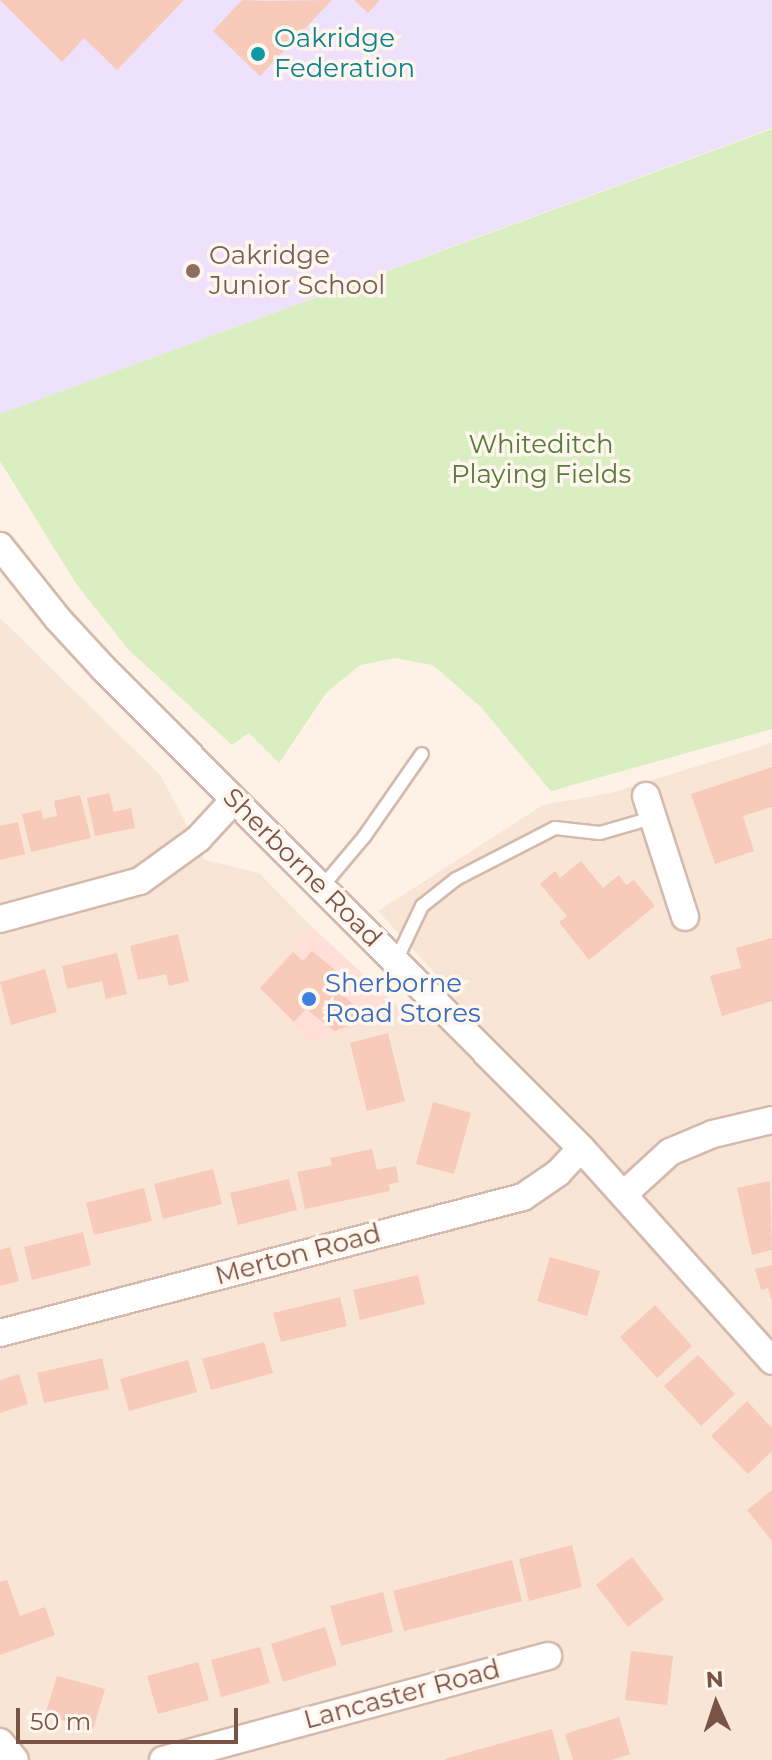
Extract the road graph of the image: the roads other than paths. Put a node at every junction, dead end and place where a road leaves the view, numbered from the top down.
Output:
1 (0, 546) edge
2 (422, 754) dead end
3 (234, 800) junction
4 (649, 807) joint
5 (321, 888) junction
6 (685, 917) dead end
7 (0, 919) edge
8 (392, 959) junction
9 (772, 1120) edge
10 (581, 1148) junction
11 (624, 1194) junction
12 (0, 1333) edge
13 (772, 1361) edge
14 (548, 1656) dead end
15 (0, 1742) edge
16 (15, 1760) edge
17 (163, 1760) edge

1 - 3 street, Sherborne Road
2 - 5 lane
3 - 5 street, Sherborne Road
3 - 7 street
4 - 6 street
4 - 8 lane
5 - 8 street, Sherborne Road
8 - 10 street, Sherborne Road
9 - 11 street
10 - 11 street, Sherborne Road
10 - 12 street, Merton Road
11 - 13 street, Sherborne Road
14 - 17 street, Lancaster Road
15 - 16 street

